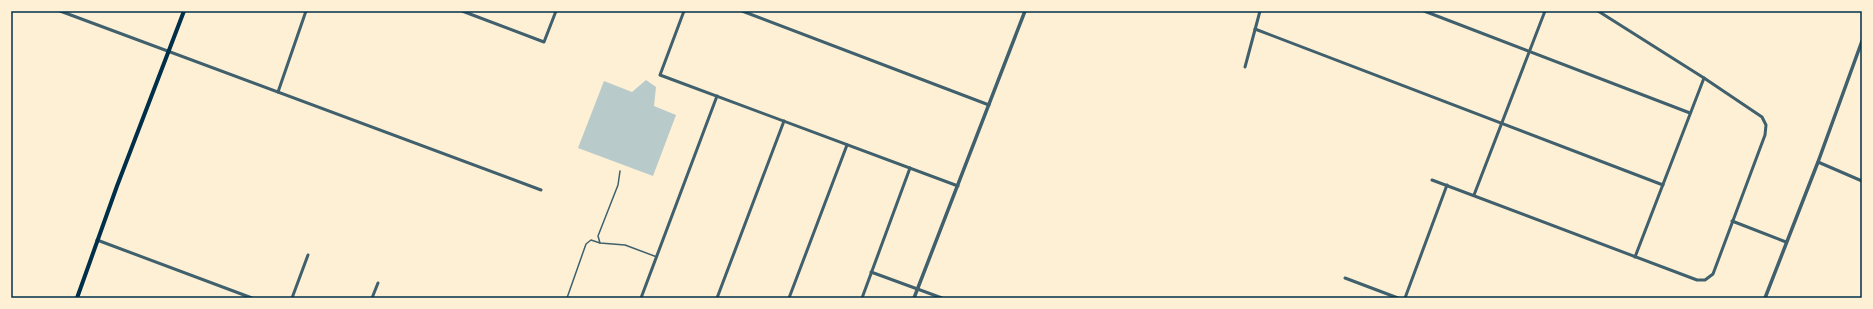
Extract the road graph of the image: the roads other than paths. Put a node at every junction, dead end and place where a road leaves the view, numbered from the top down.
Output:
1 (60, 11) edge
2 (184, 11) edge
3 (306, 11) edge
4 (462, 11) edge
5 (556, 11) edge
6 (684, 11) edge
7 (742, 11) edge
8 (1025, 11) edge
9 (1260, 11) edge
10 (1424, 11) edge
11 (1545, 11) edge
12 (1598, 11) edge
13 (1255, 29) junction
14 (1862, 41) edge
15 (169, 51) junction
16 (1530, 51) junction
17 (1245, 67) dead end
18 (1704, 78) junction
19 (278, 92) junction
20 (717, 96) junction
21 (989, 106) junction
22 (1690, 113) junction
23 (784, 121) junction
24 (1502, 122) junction
25 (847, 145) junction
26 (1818, 162) junction
27 (910, 168) junction
28 (620, 171) dead end
29 (1432, 180) dead end
30 (1862, 181) edge
31 (1447, 185) junction
32 (1663, 185) junction
33 (958, 186) junction
34 (541, 190) dead end
35 (1474, 195) junction
36 (1732, 221) junction
37 (97, 240) junction
38 (1786, 242) junction
39 (600, 243) junction
40 (308, 255) dead end
41 (657, 257) junction
42 (1635, 257) junction
43 (871, 272) junction
44 (1345, 278) dead end
45 (378, 283) dead end
46 (917, 289) junction
47 (77, 298) edge
48 (252, 298) edge
49 (292, 298) edge
50 (372, 298) edge
51 (567, 298) edge
52 (641, 298) edge
53 (717, 298) edge
54 (789, 298) edge
55 (862, 298) edge
56 (914, 298) edge
57 (942, 298) edge
58 (1398, 298) edge
59 (1405, 298) edge
60 (1765, 298) edge

1 - 15 street
2 - 15 main road
3 - 19 street
4 - 5 street
6 - 20 street
7 - 21 street
8 - 21 street
9 - 13 street
10 - 16 street
11 - 16 street
12 - 18 street
13 - 17 street
13 - 24 street
14 - 26 street
15 - 19 street
15 - 37 main road
16 - 22 street
16 - 24 street
18 - 22 street
18 - 36 street
19 - 34 street
20 - 23 street
20 - 41 street
21 - 33 street
22 - 32 street
23 - 25 street
23 - 53 street
24 - 32 street
24 - 35 street
25 - 27 street
25 - 54 street
26 - 30 street
26 - 38 street
27 - 33 street
27 - 43 street
28 - 39 lane
29 - 31 street
31 - 35 street
31 - 59 street
32 - 42 street
33 - 46 street
35 - 42 street
36 - 38 street
36 - 42 street
37 - 47 main road
37 - 48 street
38 - 60 street
39 - 41 lane
39 - 51 lane
40 - 49 street
41 - 52 street
43 - 46 street
43 - 55 street
44 - 58 street
45 - 50 street
46 - 56 street
46 - 57 street

